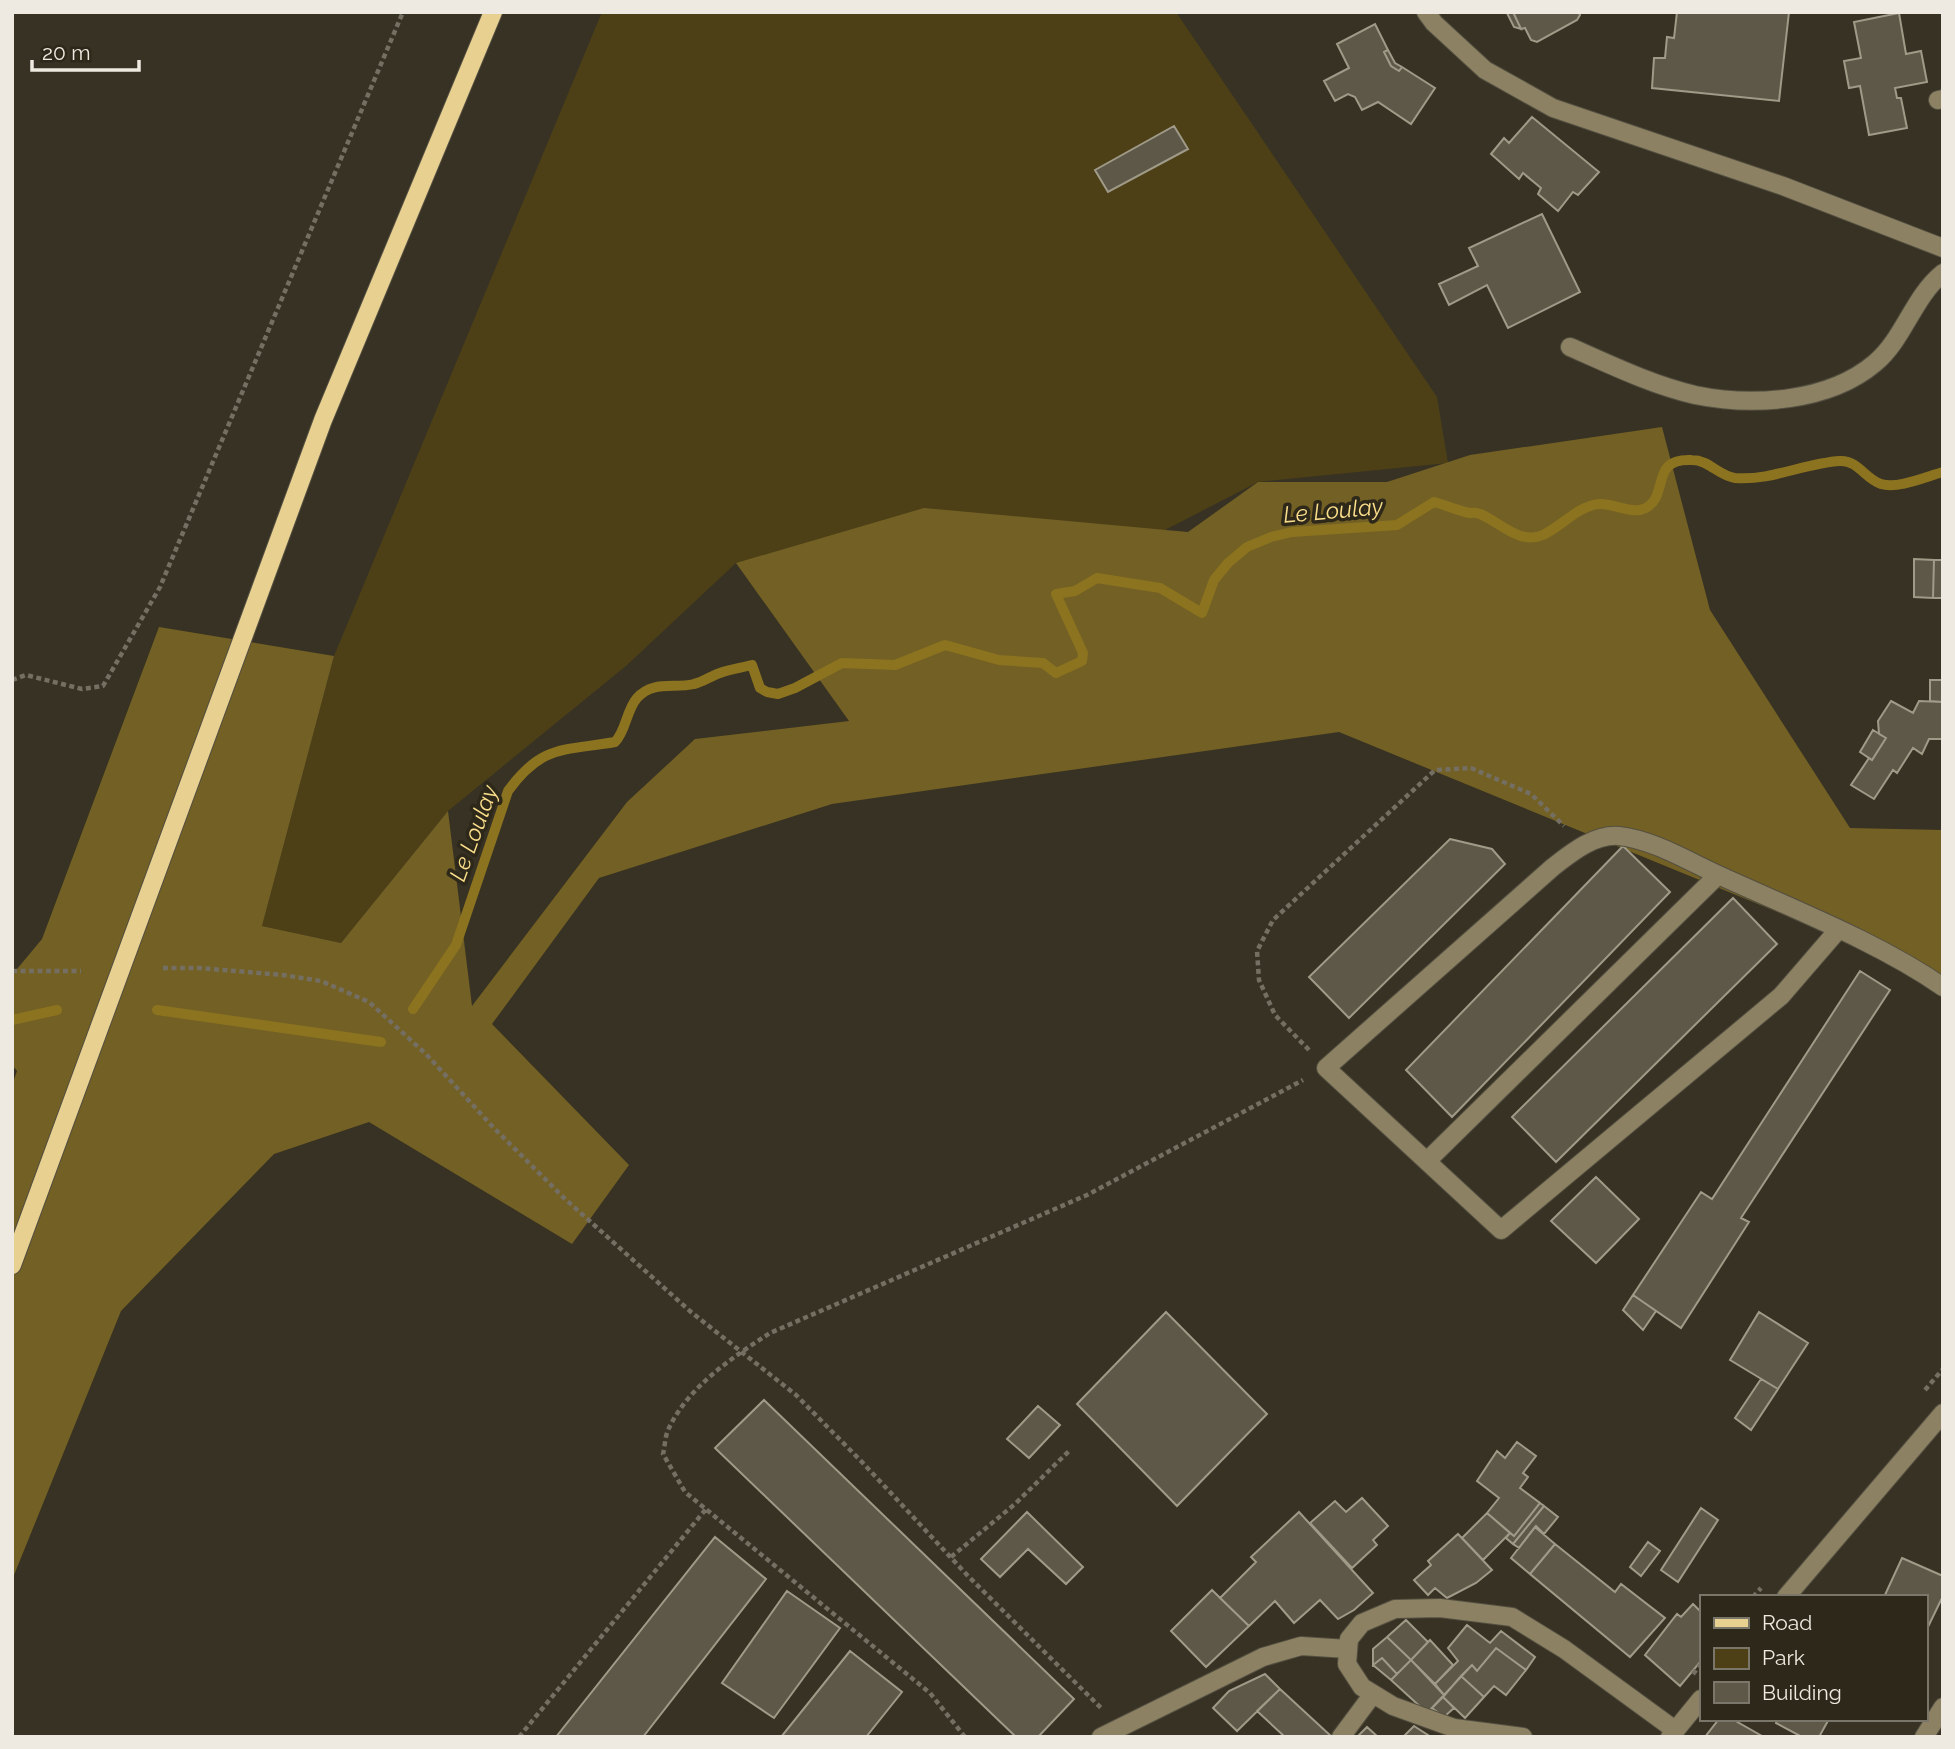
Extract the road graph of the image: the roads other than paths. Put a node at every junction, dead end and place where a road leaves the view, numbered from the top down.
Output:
1 (493, 12) edge
2 (1426, 12) edge
3 (1943, 248) edge
4 (1943, 273) edge
5 (1570, 346) dead end
6 (1718, 875) junction
7 (1838, 930) junction
8 (1943, 987) edge
9 (1427, 1161) junction
10 (12, 1265) edge
11 (1943, 1413) edge
12 (1788, 1595) edge
13 (1348, 1649) junction
14 (1373, 1694) junction
15 (1700, 1700) edge
16 (1943, 1707) edge
17 (1672, 1733) edge
18 (1101, 1737) edge
19 (1341, 1737) edge
20 (1523, 1737) edge
21 (1924, 1737) edge

1 - 10 main road
2 - 3 street
4 - 5 street
6 - 7 street
6 - 9 street
6 - 9 street
7 - 8 street
7 - 9 street
11 - 12 street
13 - 14 street
13 - 17 street
13 - 18 street
14 - 19 street
14 - 20 street
15 - 17 street
16 - 21 street

